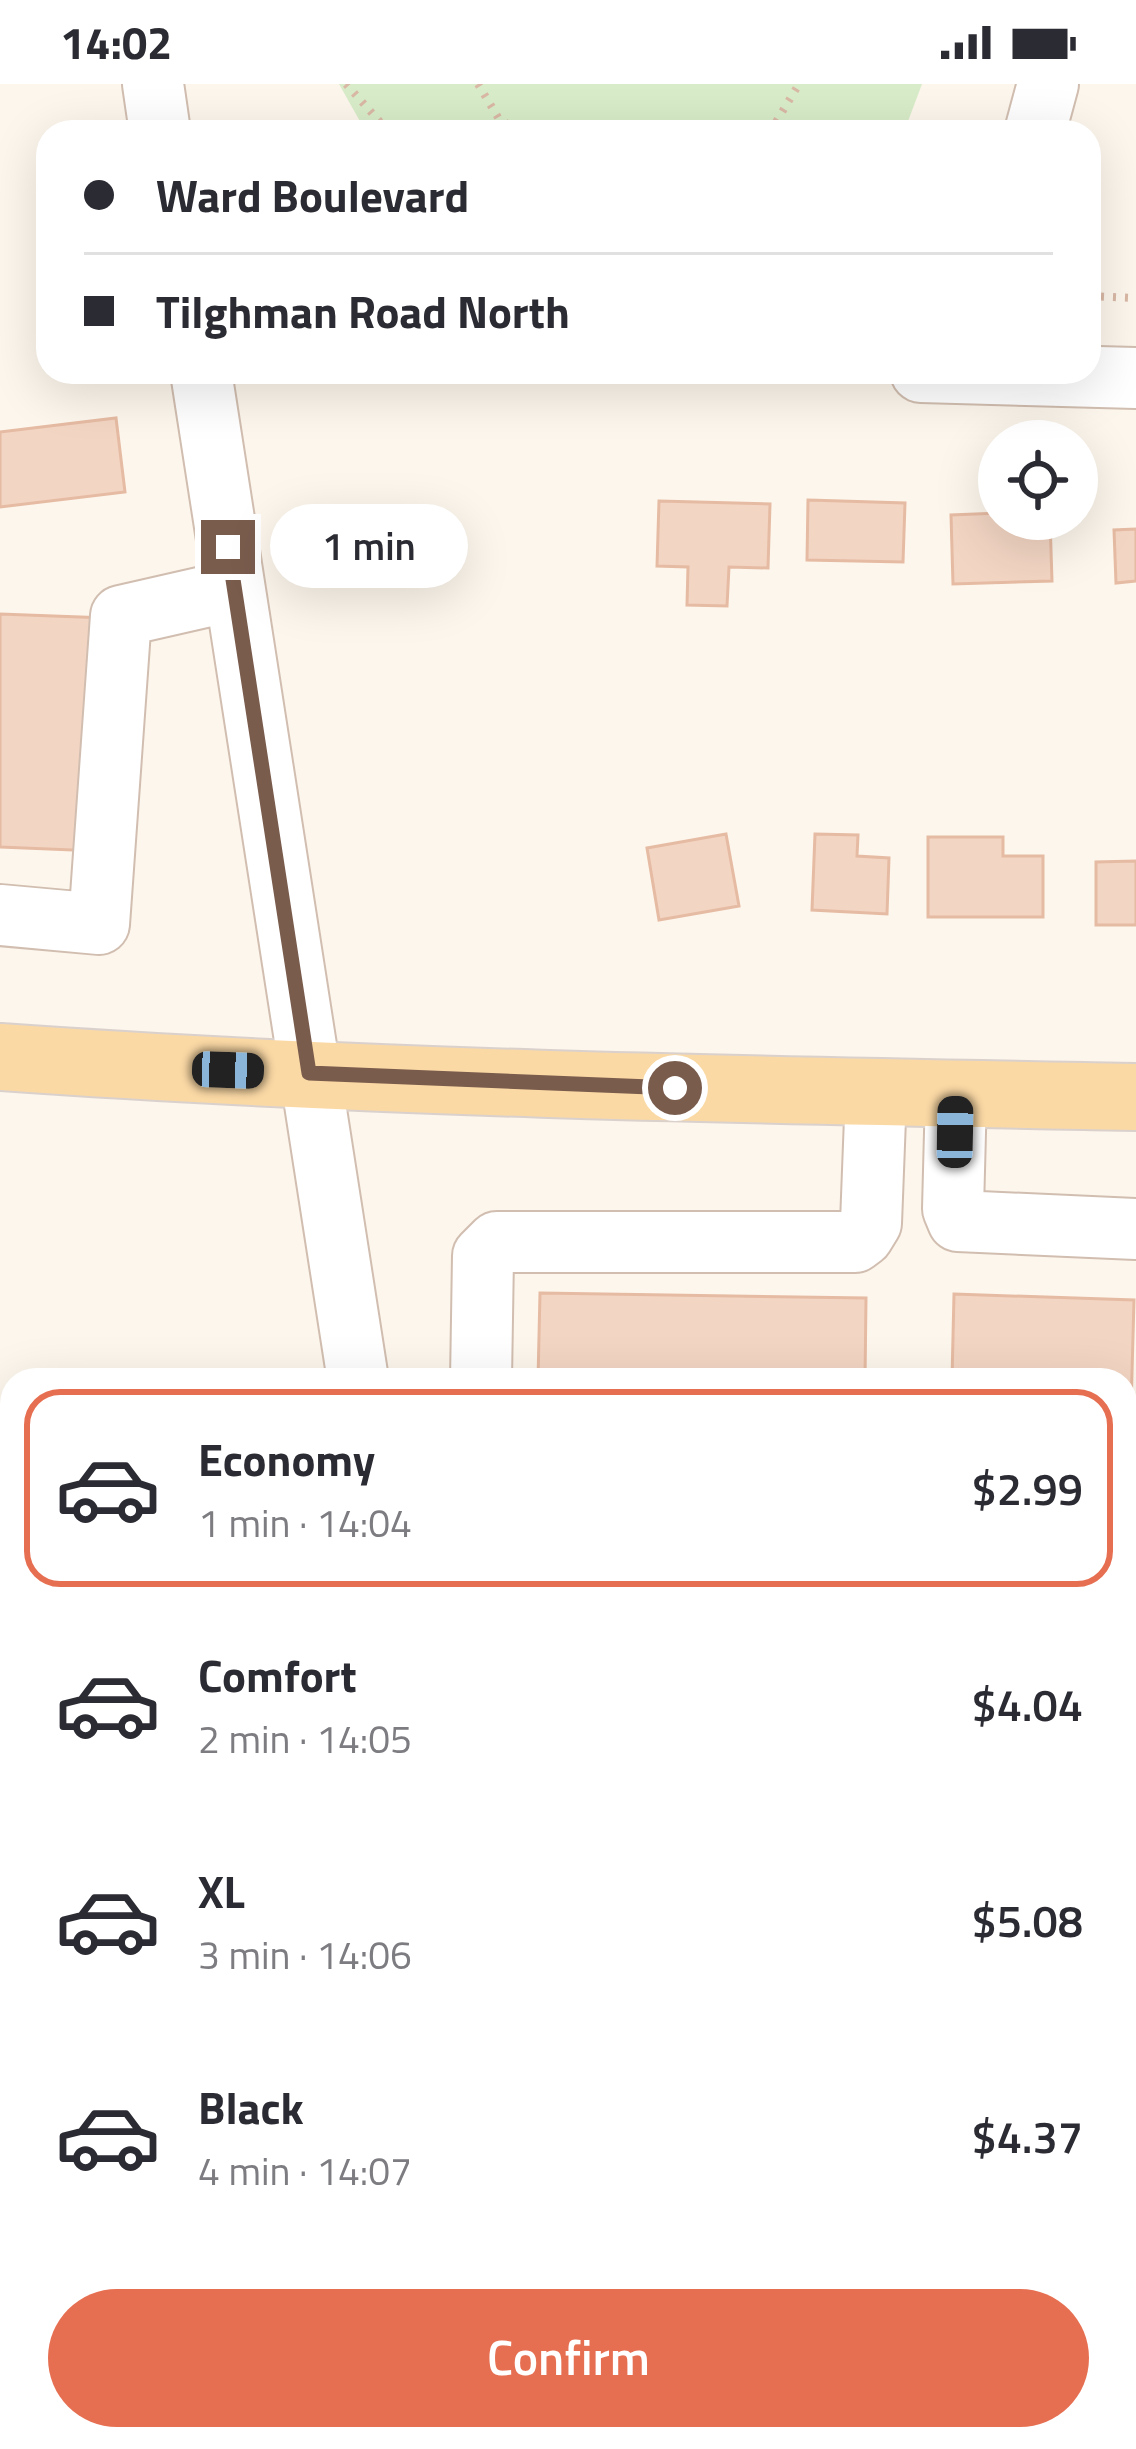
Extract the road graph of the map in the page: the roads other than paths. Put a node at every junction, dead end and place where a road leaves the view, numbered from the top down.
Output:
1 (153, 84) edge
2 (1048, 84) edge
3 (158, 120) edge
4 (1038, 120) edge
5 (1101, 377) edge
6 (1136, 378) edge
7 (203, 384) edge
8 (235, 590) junction
9 (0, 915) edge
10 (0, 1057) edge
11 (309, 1073) junction
12 (876, 1092) junction
13 (956, 1094) junction
14 (1136, 1097) edge
15 (1136, 1229) edge
16 (356, 1368) edge
17 (481, 1368) edge

1 - 3 street
2 - 4 street
5 - 6 street
7 - 8 street
8 - 9 street
8 - 11 street
10 - 11 main road
11 - 12 main road
11 - 16 street
12 - 13 main road
12 - 17 street
13 - 14 main road
13 - 15 street

